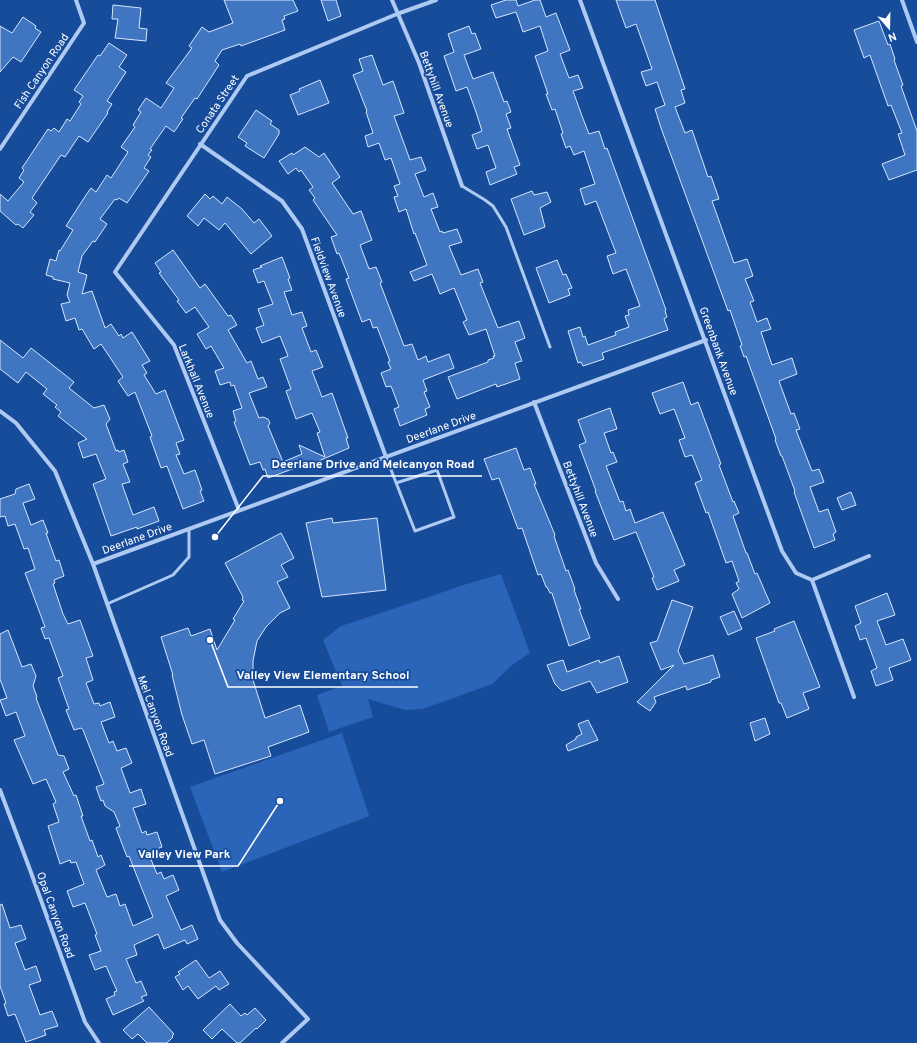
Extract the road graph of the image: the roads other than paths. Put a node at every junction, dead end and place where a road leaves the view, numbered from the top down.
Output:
1 (76, 0) edge
2 (392, 0) edge
3 (436, 0) edge
4 (580, 0) edge
5 (902, 0) edge
6 (398, 14) junction
7 (917, 42) edge
8 (200, 144) junction
9 (0, 149) edge
10 (462, 186) joint
11 (115, 272) joint
12 (706, 340) junction
13 (550, 347) dead end
14 (534, 402) junction
15 (0, 411) edge
16 (386, 457) junction
17 (396, 484) junction
18 (239, 510) junction
19 (189, 529) junction
20 (869, 556) dead end
21 (93, 564) junction
22 (812, 580) junction
23 (618, 599) dead end
24 (107, 604) junction
25 (854, 697) dead end
26 (0, 790) edge
27 (99, 1043) edge
28 (282, 1043) edge

1 - 9 street, Fish Canyon Road
2 - 6 street, Bettyhill Avenue
3 - 6 street, Conata Street
4 - 12 street, Greenbank Avenue
5 - 7 street
6 - 8 street, Conata Street
6 - 10 street, Bettyhill Avenue
8 - 11 street, Conata Street
8 - 16 street, Fieldview Avenue
10 - 13 lane
11 - 18 street, Larkhall Avenue
12 - 14 street, Deerlane Drive
12 - 22 street, Greenbank Avenue
14 - 16 street, Deerlane Drive
14 - 23 street, Bettyhill Avenue
15 - 21 street, Mel Canyon Road
16 - 17 lane
16 - 18 street, Deerlane Drive
17 - 17 lane
18 - 19 street, Deerlane Drive
19 - 21 street, Deerlane Drive
19 - 24 lane
20 - 22 street
21 - 24 street, Mel Canyon Road
22 - 25 street
24 - 28 street, Mel Canyon Road
26 - 27 street, Opal Canyon Road

